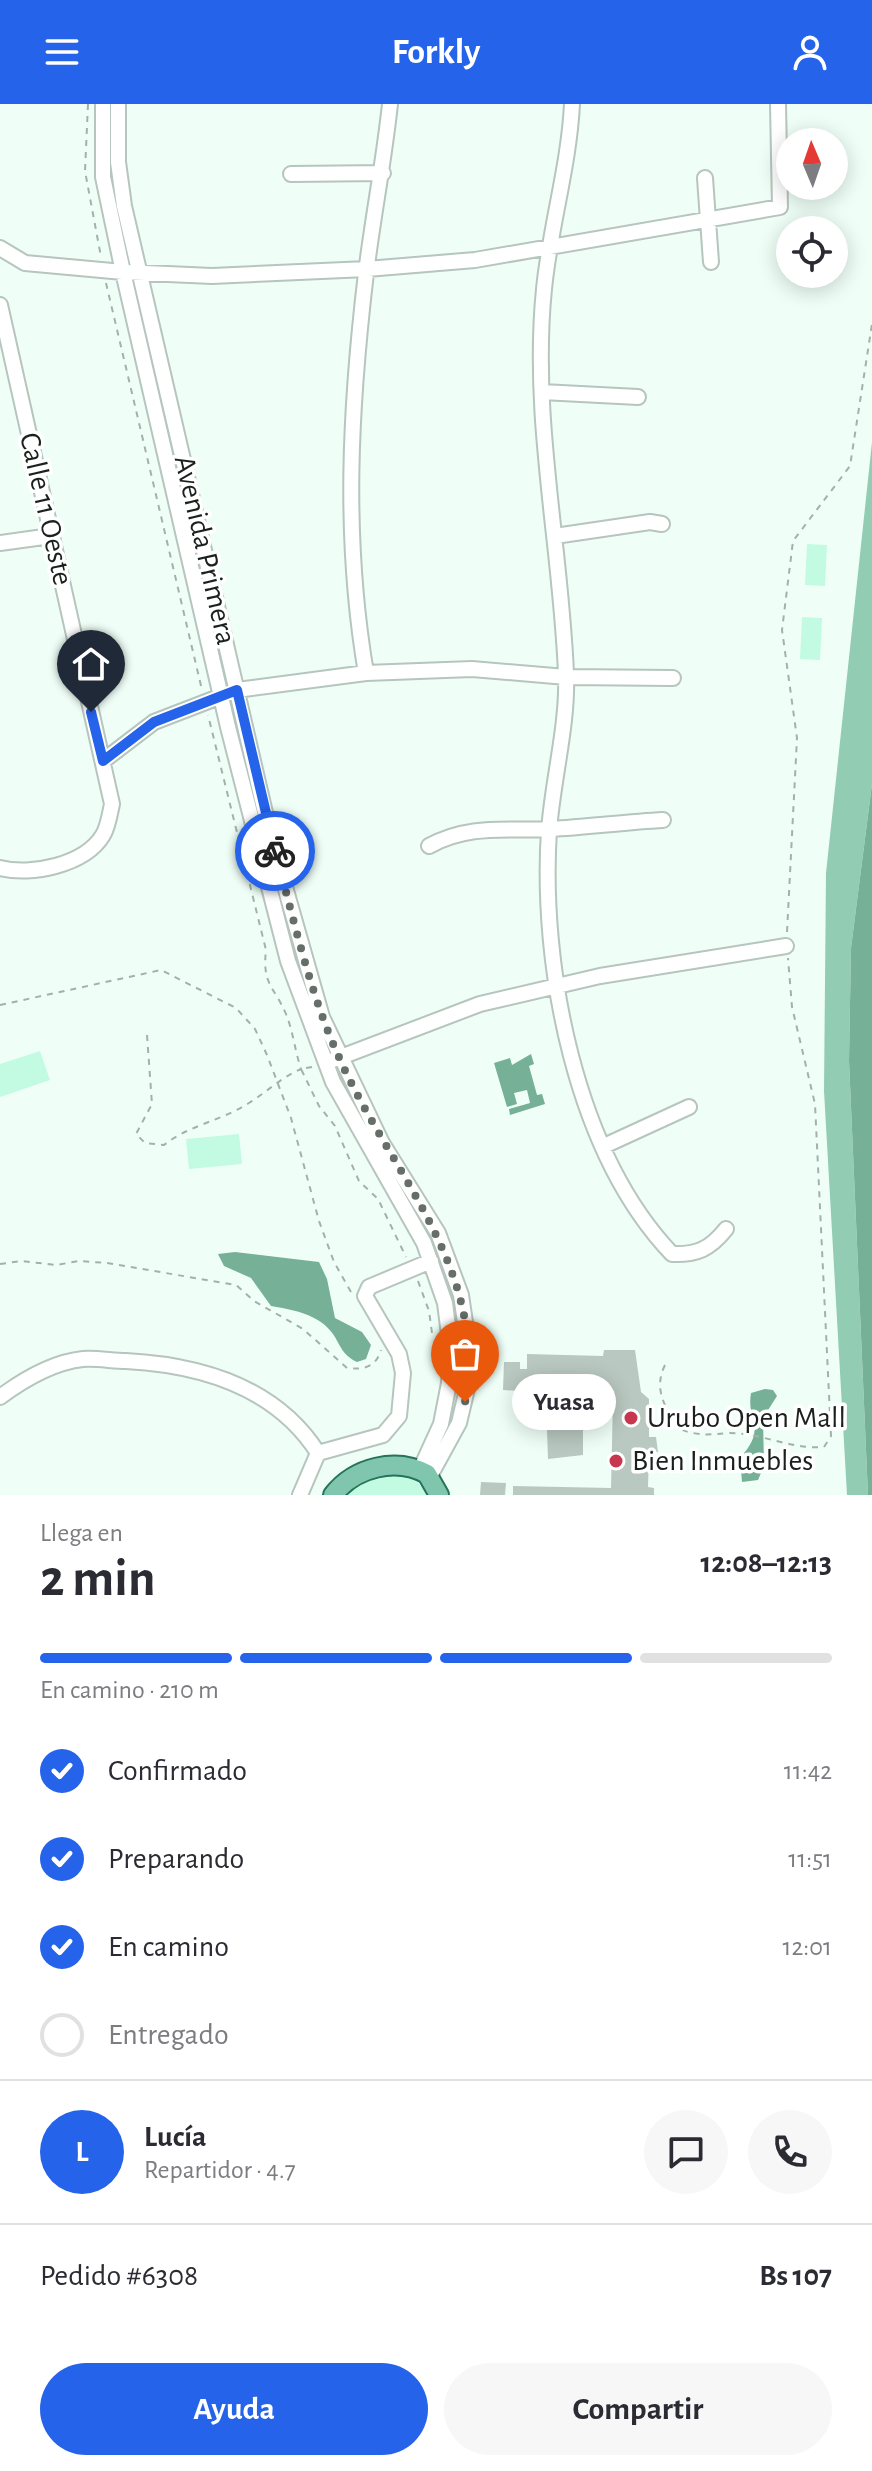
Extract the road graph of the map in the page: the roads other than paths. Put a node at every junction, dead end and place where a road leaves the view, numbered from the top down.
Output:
1 (103, 104) edge
2 (118, 104) edge
3 (390, 104) edge
4 (572, 104) edge
5 (778, 104) edge
6 (383, 173) junction
7 (291, 174) dead end
8 (705, 178) dead end
9 (708, 219) junction
10 (552, 247) junction
11 (0, 248) edge
12 (711, 262) dead end
13 (367, 269) junction
14 (123, 272) junction
15 (140, 272) junction
16 (0, 305) edge
17 (542, 392) junction
18 (638, 397) dead end
19 (662, 524) dead end
20 (51, 536) junction
21 (555, 536) junction
22 (0, 543) edge
23 (366, 673) junction
24 (566, 677) junction
25 (673, 678) dead end
26 (237, 690) junction
27 (221, 695) junction
28 (103, 761) junction
29 (663, 820) dead end
30 (549, 829) junction
31 (429, 846) dead end
32 (0, 868) edge
33 (786, 946) road end
34 (555, 987) junction
35 (332, 1061) junction
36 (689, 1107) dead end
37 (604, 1146) junction
38 (726, 1229) dead end
39 (431, 1261) junction
40 (449, 1383) junction
41 (468, 1385) junction
42 (0, 1397) edge
43 (318, 1453) junction
44 (425, 1473) junction
45 (300, 1495) edge
46 (333, 1495) edge
47 (439, 1495) edge

1 - 14 street, Avenida Primera
2 - 15 street, Avenida Primera
3 - 6 street
4 - 10 street
5 - 9 street
6 - 7 street
6 - 13 street
8 - 9 street
9 - 10 street
9 - 12 street
10 - 13 street
10 - 17 street
11 - 14 street
13 - 15 street
13 - 23 street
14 - 15 street
14 - 27 street, Avenida Primera
15 - 26 street, Avenida Primera
16 - 20 street, Calle 11 Oeste
17 - 18 street
17 - 21 street
19 - 21 street
20 - 22 street
20 - 28 street, Calle 11 Oeste
21 - 24 street
23 - 24 street
23 - 26 street
24 - 25 street
24 - 30 street
26 - 27 street
26 - 35 street, Avenida Primera
27 - 28 street
27 - 35 street, Avenida Primera
28 - 32 street, Calle 11 Oeste
29 - 30 street
30 - 31 street
30 - 34 street
33 - 34 street
34 - 35 street
34 - 37 street
35 - 39 street, Avenida Primera
35 - 41 street, Avenida Primera
36 - 37 street
37 - 38 street
39 - 40 street, Avenida Primera
39 - 43 street
40 - 41 street
40 - 44 street, Avenida Primera
41 - 44 street, Avenida Primera
42 - 43 street
43 - 45 street
44 - 46 main road
44 - 47 main road

